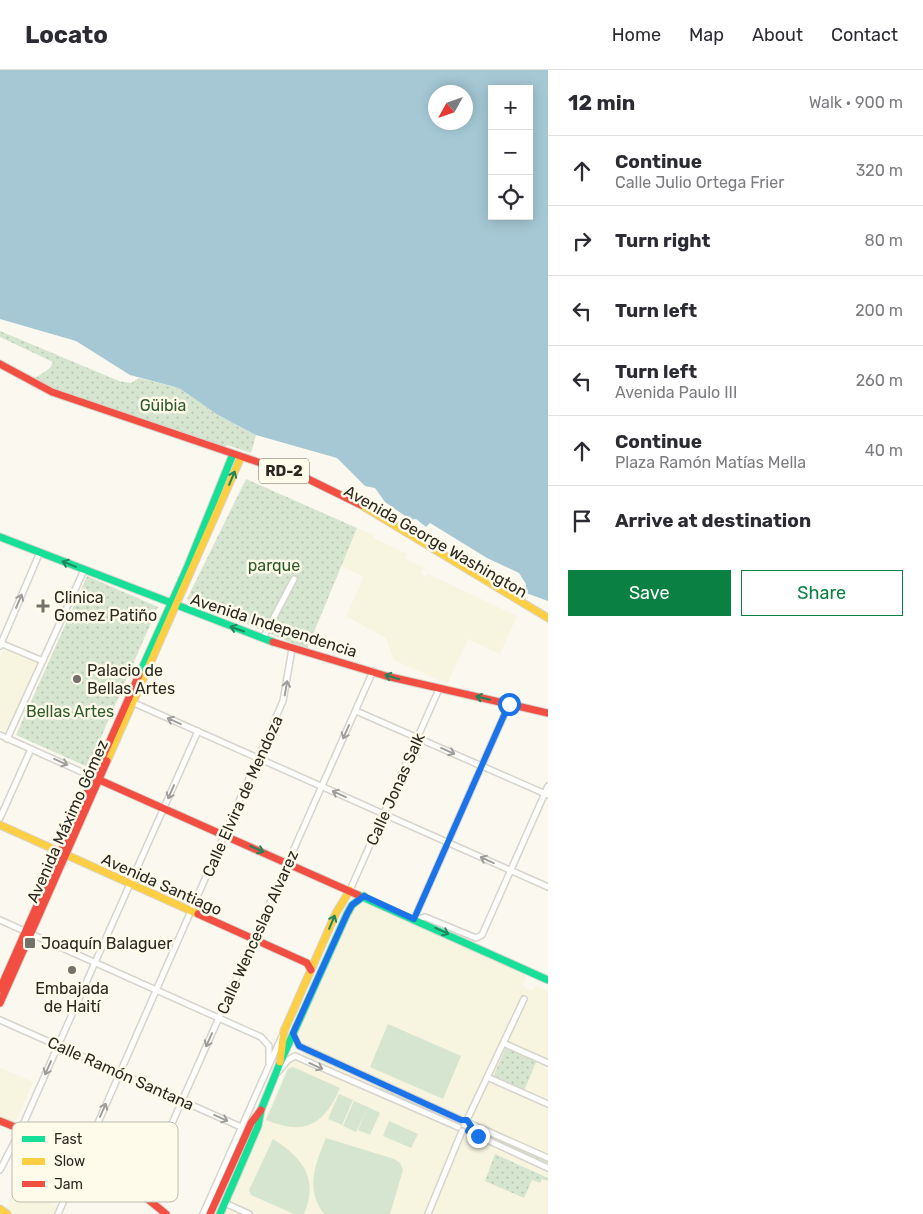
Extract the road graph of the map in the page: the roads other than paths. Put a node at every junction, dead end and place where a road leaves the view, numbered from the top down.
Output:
1 (0, 364) edge
2 (0, 370) edge
3 (233, 456) junction
4 (240, 458) junction
5 (0, 537) edge
6 (40, 552) junction
7 (84, 570) junction
8 (294, 579) dead end
9 (174, 606) junction
10 (548, 618) edge
11 (548, 623) edge
12 (263, 638) junction
13 (0, 644) edge
14 (292, 648) junction
15 (43, 661) junction
16 (373, 671) junction
17 (440, 689) junction
18 (134, 703) junction
19 (509, 704) junction
20 (356, 711) junction
21 (548, 713) edge
22 (198, 731) junction
23 (0, 736) edge
24 (418, 738) junction
25 (8, 739) junction
26 (32, 749) junction
27 (258, 758) junction
28 (482, 766) junction
29 (97, 779) junction
30 (322, 786) junction
31 (548, 786) edge
32 (546, 794) edge
33 (164, 808) junction
34 (385, 814) junction
35 (0, 818) edge
36 (0, 826) edge
37 (225, 835) junction
38 (448, 842) junction
39 (64, 855) junction
40 (288, 863) junction
41 (511, 870) junction
42 (129, 885) junction
43 (548, 887) edge
44 (350, 890) junction
45 (364, 896) junction
46 (190, 912) junction
47 (415, 919) junction
48 (0, 920) edge
49 (30, 933) junction
50 (254, 940) junction
51 (95, 963) junction
52 (311, 970) junction
53 (548, 980) edge
54 (0, 989) edge
55 (156, 990) junction
56 (524, 999) dead end
57 (0, 1003) edge
58 (219, 1018) junction
59 (0, 1020) edge
60 (284, 1031) junction
61 (293, 1033) junction
62 (503, 1043) junction
63 (58, 1046) junction
64 (299, 1046) junction
65 (295, 1056) junction
66 (269, 1062) junction
67 (280, 1063) junction
68 (548, 1063) edge
69 (120, 1073) junction
70 (276, 1073) junction
71 (487, 1077) junction
72 (369, 1078) junction
73 (377, 1082) junction
74 (365, 1087) junction
75 (373, 1091) junction
76 (182, 1101) junction
77 (548, 1104) edge
78 (261, 1110) junction
79 (0, 1121) edge
80 (466, 1121) junction
81 (24, 1122) edge
82 (98, 1122) edge
83 (173, 1122) edge
84 (12, 1126) edge
85 (241, 1127) junction
86 (463, 1130) junction
87 (12, 1147) edge
88 (548, 1158) edge
89 (548, 1168) edge
90 (0, 1170) edge
91 (63, 1202) edge
92 (152, 1202) edge
93 (225, 1203) junction
94 (0, 1209) edge
95 (429, 1212) edge
96 (7, 1214) edge
97 (58, 1214) edge
98 (166, 1214) edge
99 (203, 1214) edge
100 (210, 1214) edge
101 (220, 1214) edge
102 (249, 1214) edge
103 (437, 1214) edge

1 - 3 main road, Avenida George Washington / RD-2
2 - 3 main road, Avenida George Washington / RD-2
3 - 4 main road, Avenida George Washington / RD-2
3 - 9 main road, Avenida Máximo Gómez
9 -> 4 main road, Avenida Máximo Gómez
4 - 10 main road, Avenida George Washington / RD-2
4 - 11 main road, Avenida George Washington / RD-2
5 - 6 main road, Avenida Independencia
7 -> 6 main road, Avenida Independencia
13 -> 6 street
7 - 9 main road, Avenida Independencia
7 - 15 street
8 - 12 street
12 -> 9 main road, Avenida Independencia
9 - 18 main road, Avenida Máximo Gómez
9 - 29 main road, Avenida Máximo Gómez
12 - 14 main road, Avenida Independencia
13 - 15 street
14 - 16 main road, Avenida Independencia
27 -> 14 street, Calle Elvira de Mendoza
15 - 25 street
17 -> 16 main road, Avenida Independencia
16 - 20 street, Calle Wenceslao Alvarez
19 -> 17 main road, Avenida Independencia
17 - 24 street, Calle Jonas Salk
22 -> 18 street
18 - 29 main road, Avenida Máximo Gómez
19 - 21 main road, Avenida Independencia
19 - 28 street
20 - 24 street
20 -> 30 street, Calle Wenceslao Alvarez
22 - 27 street
22 -> 33 street
23 - 25 street
24 -> 28 street
24 - 34 street, Calle Jonas Salk
25 - 26 street
26 -> 29 street
26 - 35 street
27 - 30 street
27 - 37 street, Calle Elvira de Mendoza
28 - 32 street
28 - 38 street
29 - 33 main road
29 - 39 main road, Avenida Máximo Gómez
34 -> 30 street
30 - 40 street, Calle Wenceslao Alvarez
31 - 32 street
32 - 41 street
33 - 37 main road
33 - 42 street
34 - 38 street
34 - 44 street, Calle Jonas Salk
36 - 39 main road, Avenida Santiago
37 -> 40 main road
37 - 46 street, Calle Elvira de Mendoza
41 -> 38 street
38 - 47 street
39 - 42 main road, Avenida Santiago
39 - 49 main road, Avenida Máximo Gómez
40 - 44 main road
40 - 50 street, Calle Wenceslao Alvarez
41 - 43 street
41 - 47 street
42 - 46 main road, Avenida Santiago
42 - 51 street
44 - 45 main road
52 -> 44 main road
45 - 47 main road
45 - 61 main road
46 - 50 main road, Avenida Santiago
46 - 55 street, Calle Elvira de Mendoza
47 -> 53 main road
48 - 49 street
49 - 51 street
49 - 54 main road, Avenida Máximo Gómez
49 - 57 main road, Avenida Máximo Gómez
50 - 52 main road, Avenida Santiago
50 - 58 street, Calle Wenceslao Alvarez
51 - 55 street
51 - 63 street
52 - 60 main road
55 - 58 street
55 - 69 street, Calle Elvira de Mendoza
56 - 62 street
58 - 66 street
58 -> 76 street, Calle Wenceslao Alvarez
59 - 63 street, Calle Ramón Santana
60 - 66 street
60 - 67 main road
61 - 64 street
61 - 67 main road
62 - 68 street
62 - 71 street
63 - 69 street, Calle Ramón Santana
63 -> 81 street
64 - 65 street
64 - 72 street
65 - 70 street
65 -> 74 street
66 - 85 street
67 - 70 main road
69 - 76 street, Calle Ramón Santana
82 -> 69 street, Calle Elvira de Mendoza
70 - 78 main road
71 - 77 street
71 - 80 street
72 - 73 street
72 - 74 street
73 - 75 street
73 - 80 street
74 - 75 street
75 - 86 street
76 - 83 street, Calle Wenceslao Alvarez
76 -> 85 street, Calle Ramón Santana
78 - 93 main road
78 - 100 main road
79 - 84 main road
80 - 86 street
80 - 86 street
80 - 88 street
85 - 99 street
86 - 89 street
86 - 95 street
87 - 90 street
91 - 97 street, Calle Elvira de Mendoza
92 - 98 main road
93 - 101 main road
93 - 102 street
94 - 96 main road
95 - 103 street

